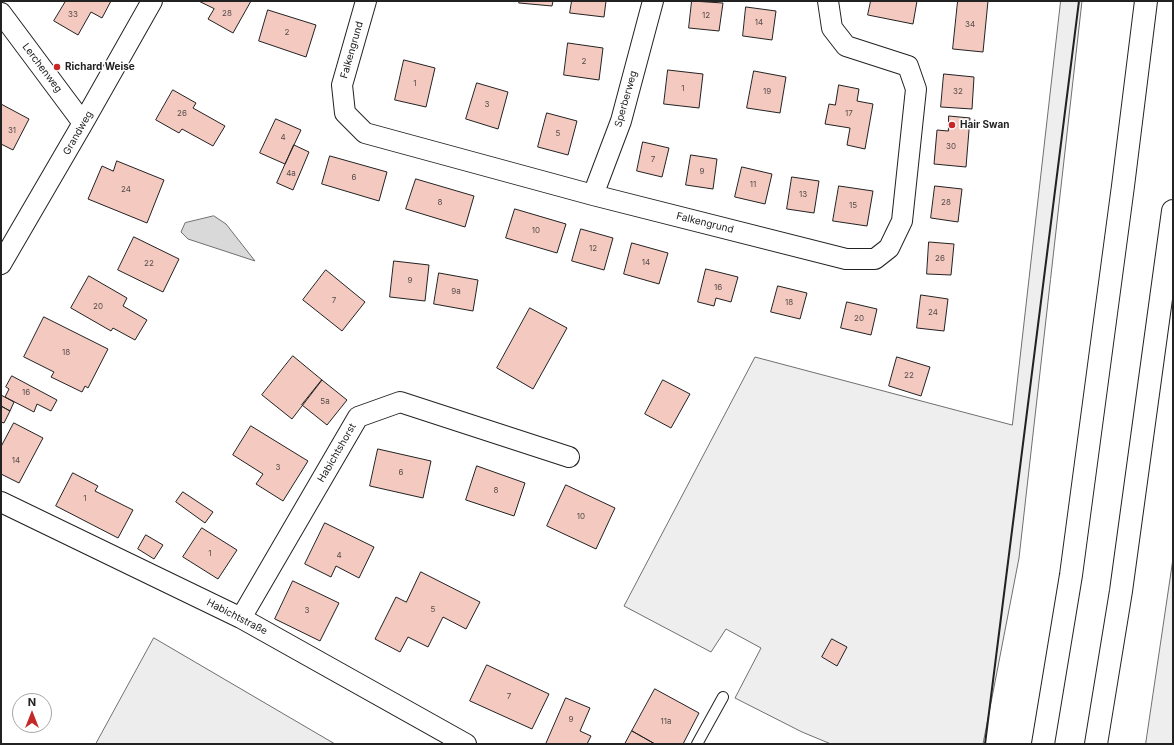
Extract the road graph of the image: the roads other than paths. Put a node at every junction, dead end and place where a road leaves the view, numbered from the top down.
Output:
1 (152, 1) edge
2 (366, 1) edge
3 (653, 1) edge
4 (828, 1) edge
5 (1146, 1) edge
6 (1, 13) edge
7 (84, 123) junction
8 (593, 195) junction
9 (1173, 211) edge
10 (1, 264) edge
11 (569, 457) dead end
12 (1, 502) edge
13 (241, 618) junction
14 (723, 697) dead end
15 (466, 744) edge
16 (697, 744) edge
17 (1043, 744) edge
18 (1096, 744) edge

1 - 7 street, Grandweg
2 - 8 street, Falkengrund
3 - 8 street, Sperberweg
4 - 8 street, Falkengrund
5 - 17 highway
6 - 7 street, Lerchenweg
7 - 10 street, Grandweg
9 - 18 highway
11 - 13 street, Habichtshorst
12 - 13 street, Habichtstraße
13 - 15 street, Habichtstraße
14 - 16 lane

